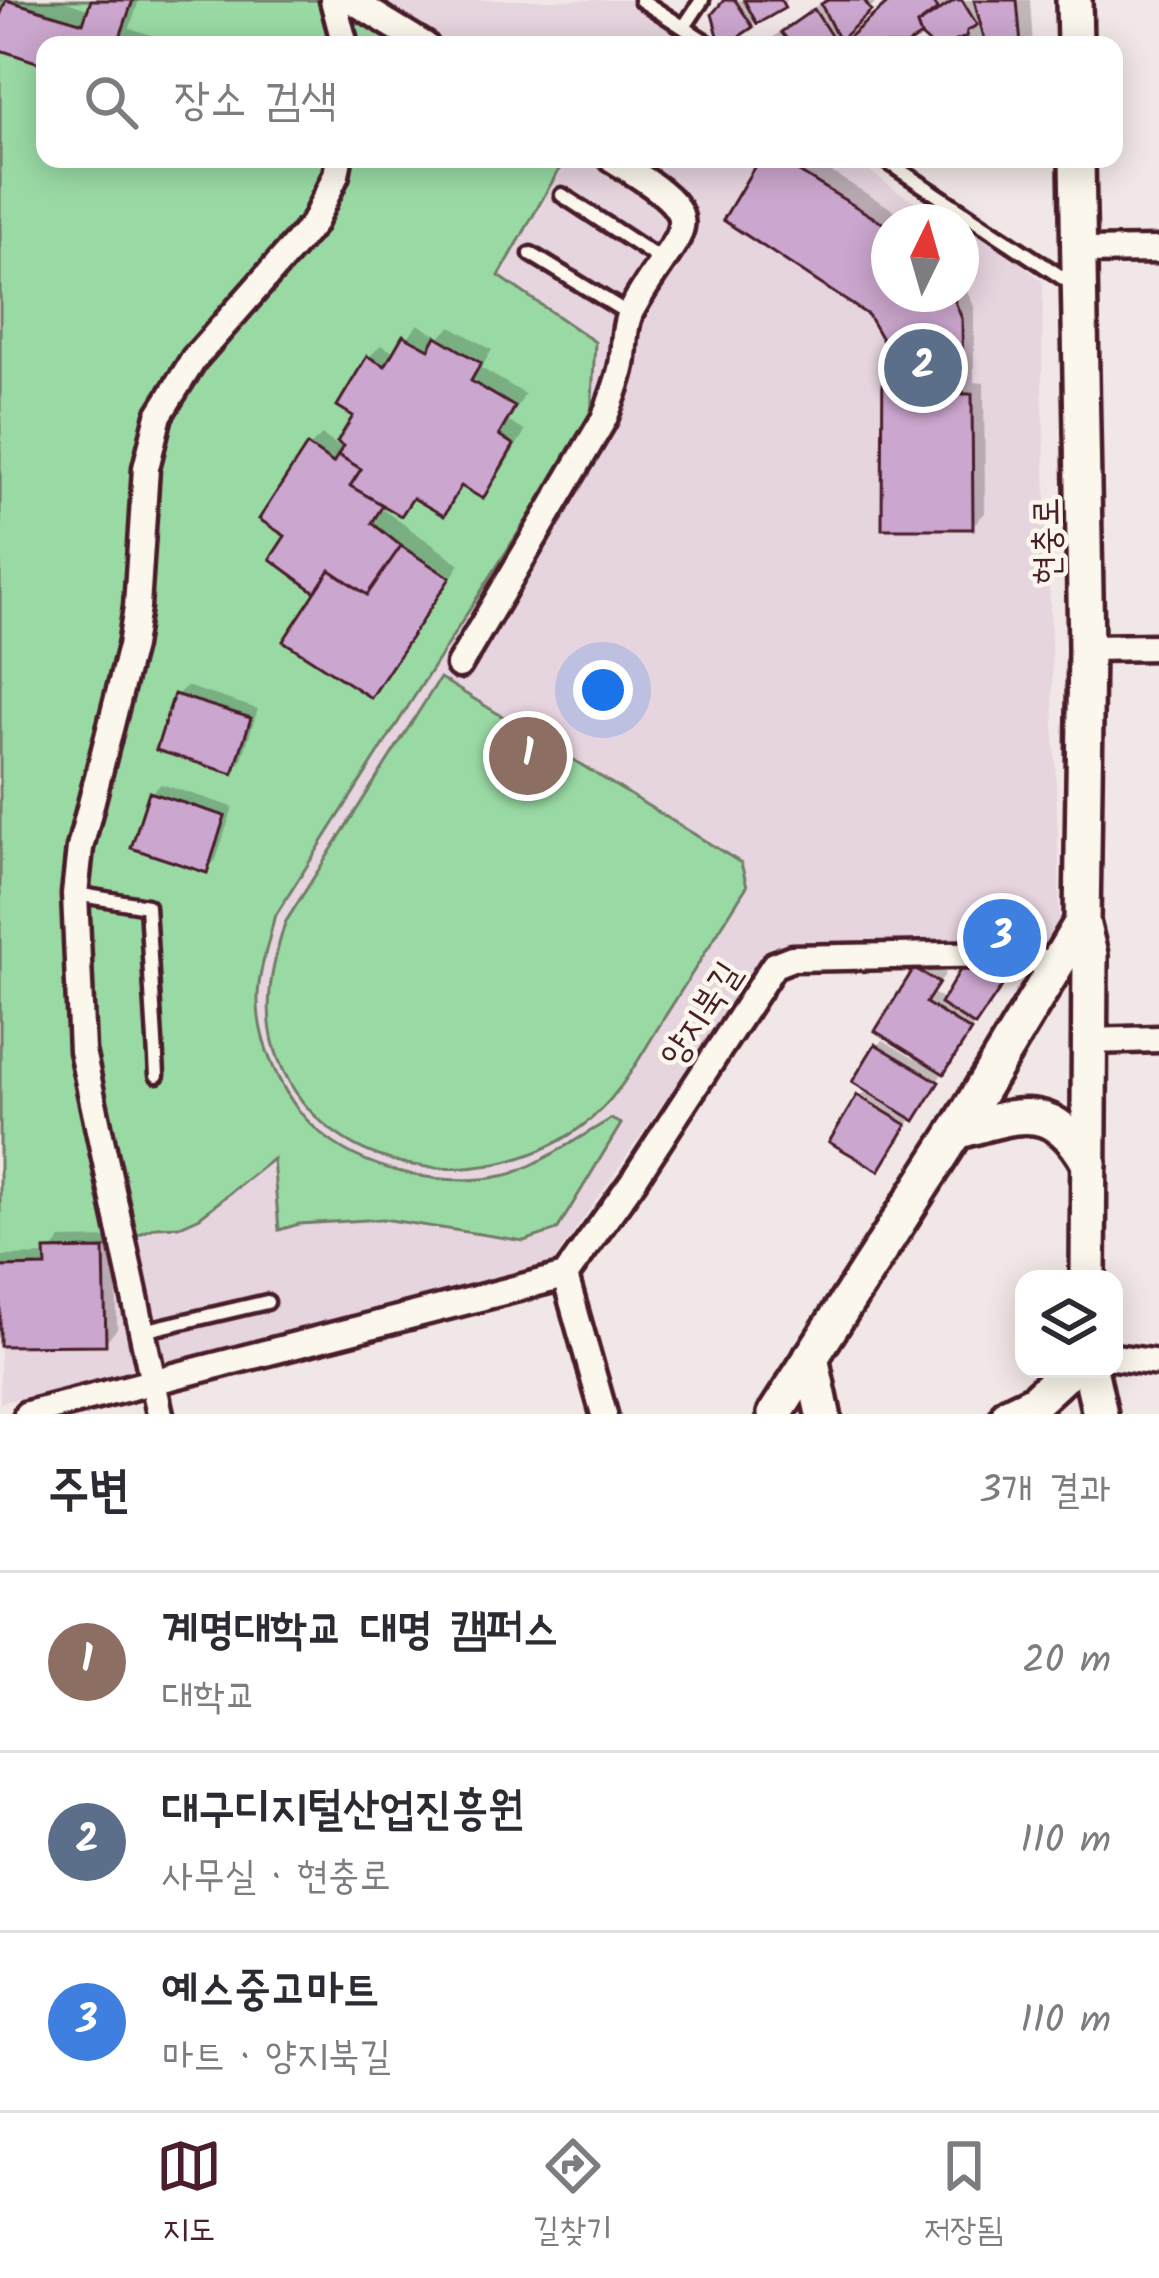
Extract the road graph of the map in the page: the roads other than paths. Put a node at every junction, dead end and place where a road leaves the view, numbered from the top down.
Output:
1 (332, 0) edge
2 (351, 0) edge
3 (641, 0) edge
4 (703, 0) edge
5 (1074, 0) edge
6 (684, 27) junction
7 (342, 36) edge
8 (410, 36) edge
9 (698, 36) edge
10 (1075, 36) edge
11 (337, 168) edge
12 (627, 168) edge
13 (897, 168) edge
14 (1077, 168) edge
15 (562, 195) dead end
16 (1159, 250) edge
17 (1079, 251) junction
18 (531, 254) dead end
19 (665, 263) junction
20 (1080, 290) junction
21 (629, 314) junction
22 (1159, 647) edge
23 (1086, 648) junction
24 (459, 665) dead end
25 (75, 894) junction
26 (1082, 922) junction
27 (1055, 966) junction
28 (1159, 1039) edge
29 (1090, 1041) junction
30 (158, 1075) dead end
31 (956, 1132) junction
32 (1090, 1164) junction
33 (1088, 1270) edge
34 (565, 1276) junction
35 (267, 1302) dead end
36 (142, 1331) junction
37 (811, 1357) junction
38 (1123, 1358) edge
39 (1159, 1363) edge
40 (1060, 1378) edge
41 (1092, 1378) edge
42 (151, 1384) junction
43 (27, 1414) edge
44 (160, 1414) edge
45 (604, 1414) edge
46 (775, 1414) edge
47 (823, 1414) edge
48 (1009, 1414) edge
49 (1100, 1414) edge

1 - 7 street
2 - 8 street
3 - 6 lane
4 - 6 lane
5 - 10 main road
6 - 9 lane
11 - 25 street
12 - 19 street
13 - 20 lane
14 - 17 main road, 현충로
15 - 19 lane
16 - 17 street
17 - 20 main road, 현충로
18 - 21 lane
19 - 21 street
20 - 23 main road, 현충로
21 - 24 street
22 - 23 street
23 - 26 main road, 현충로
25 - 30 lane
25 - 36 street
26 - 27 main road
26 - 29 main road, 현충로
27 - 31 main road
27 - 34 street, 양지북길
28 - 29 street
29 - 32 main road, 현충로
31 - 32 main road
31 - 37 main road
32 - 33 main road, 현충로
34 - 42 street
34 - 45 street
35 - 36 lane
36 - 42 street
37 - 46 main road
37 - 47 main road
38 - 39 street
40 - 48 main road
41 - 49 main road
42 - 43 street
42 - 44 street

